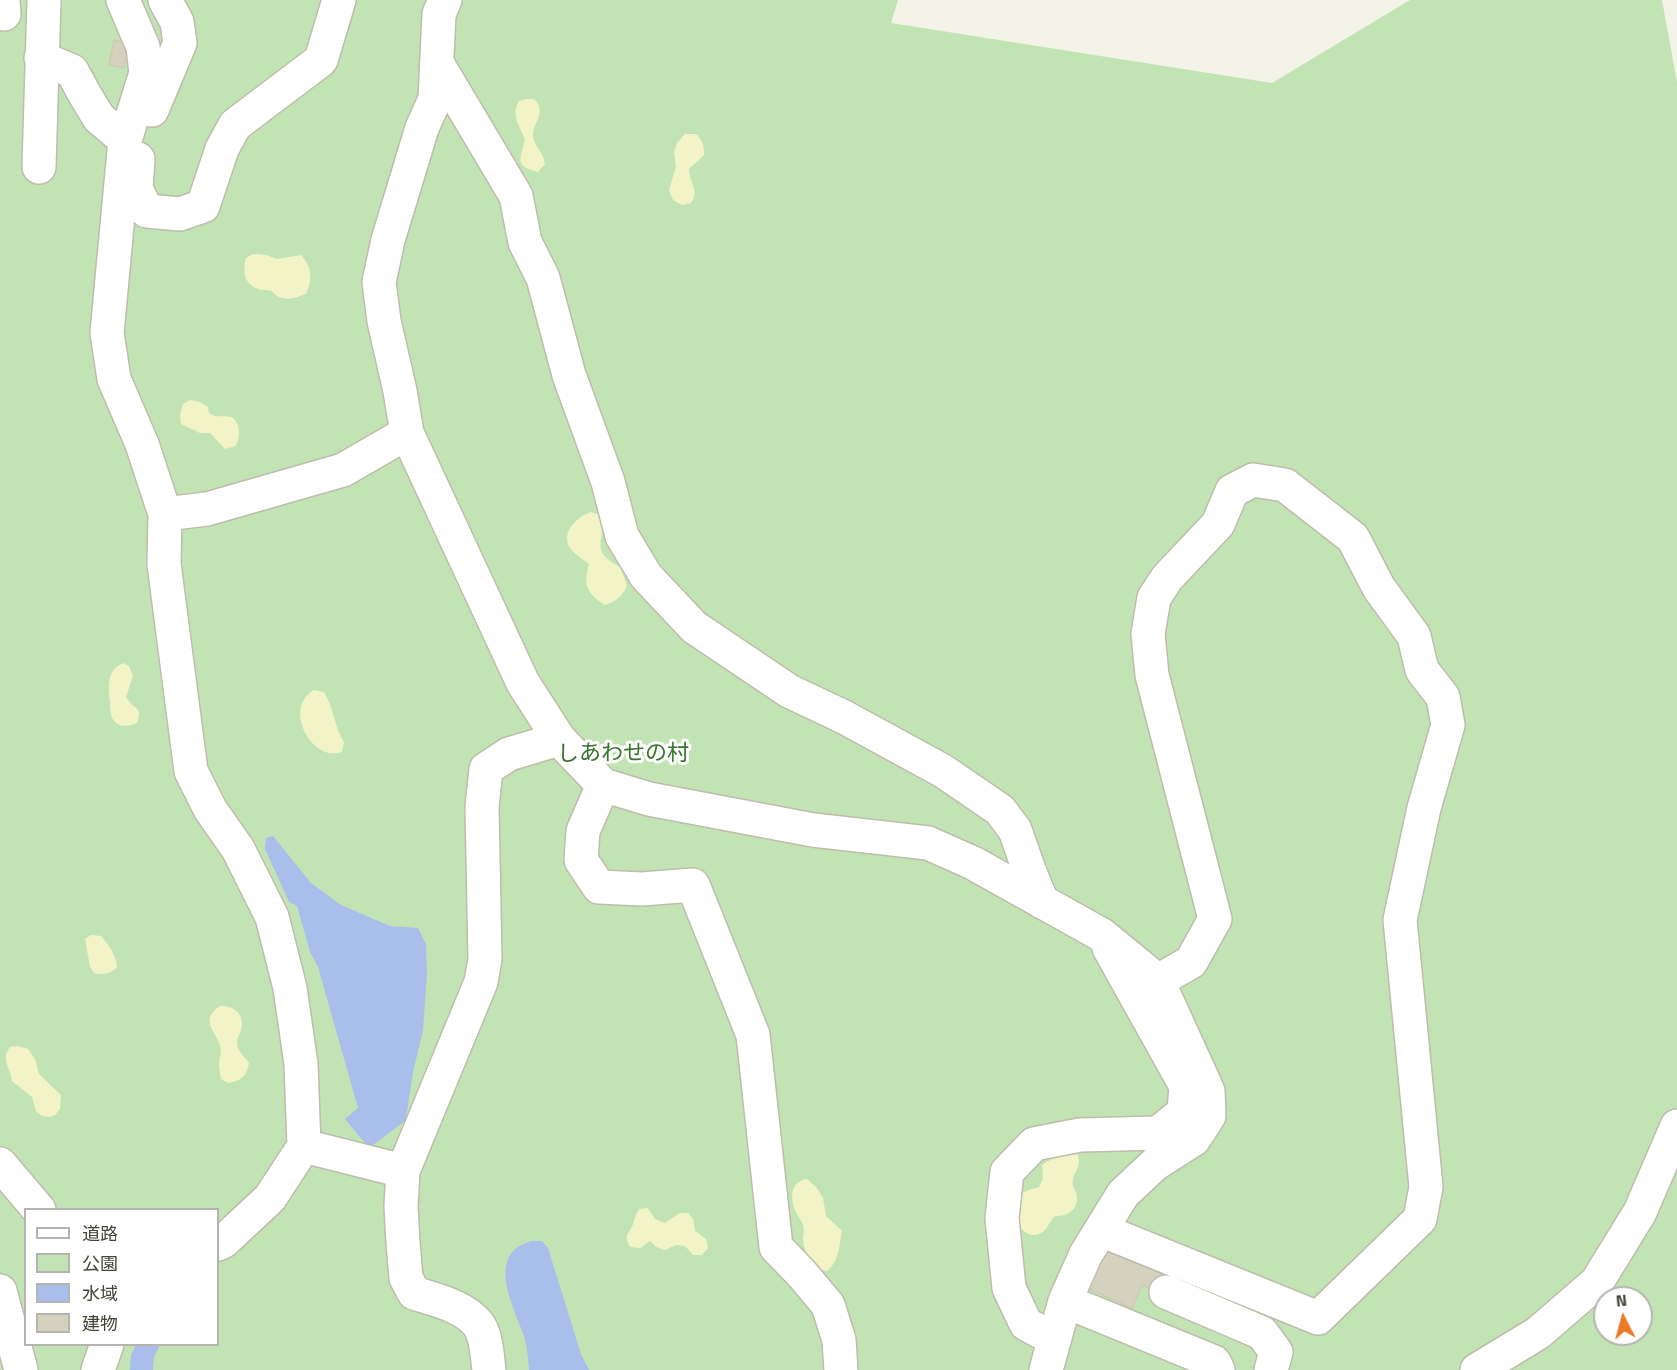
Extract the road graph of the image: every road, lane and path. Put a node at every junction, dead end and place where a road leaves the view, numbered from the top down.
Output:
1 (44, 0) edge
2 (123, 0) edge
3 (165, 0) edge
4 (339, 0) edge
5 (445, 0) edge
6 (41, 58) junction
7 (436, 63) junction
8 (151, 86) junction
9 (125, 140) junction
10 (39, 167) dead end
11 (407, 433) junction
12 (165, 514) junction
13 (559, 739) junction
14 (603, 785) junction
15 (1042, 902) junction
16 (1102, 935) junction
17 (1158, 981) junction
18 (1677, 1126) edge
19 (304, 1146) junction
20 (0, 1164) edge
21 (403, 1171) junction
22 (38, 1208) edge
23 (1101, 1230) junction
24 (219, 1244) edge
25 (0, 1291) edge
26 (1166, 1293) dead end
27 (1065, 1301) junction
28 (1054, 1339) junction
29 (106, 1346) edge
30 (21, 1370) edge
31 (98, 1370) edge
32 (489, 1370) edge
33 (841, 1370) edge
34 (1046, 1370) edge
35 (1218, 1370) edge
36 (1271, 1370) edge
37 (1477, 1370) edge

1 - 6 street
2 - 8 street
3 - 8 street
4 - 8 street
5 - 7 street
6 - 9 street
6 - 10 street
7 - 11 street
7 - 15 street
8 - 9 street
9 - 12 street
11 - 12 street
11 - 13 street
12 - 19 street
13 - 14 street
13 - 21 street
14 - 15 street
14 - 33 street
15 - 16 street
16 - 17 street
16 - 28 street
17 - 23 street
17 - 23 street
18 - 37 street
19 - 21 street
19 - 24 street
20 - 22 street
21 - 32 street
23 - 27 street
25 - 30 street
26 - 36 street
27 - 28 street
27 - 35 street
28 - 34 street
29 - 31 street

